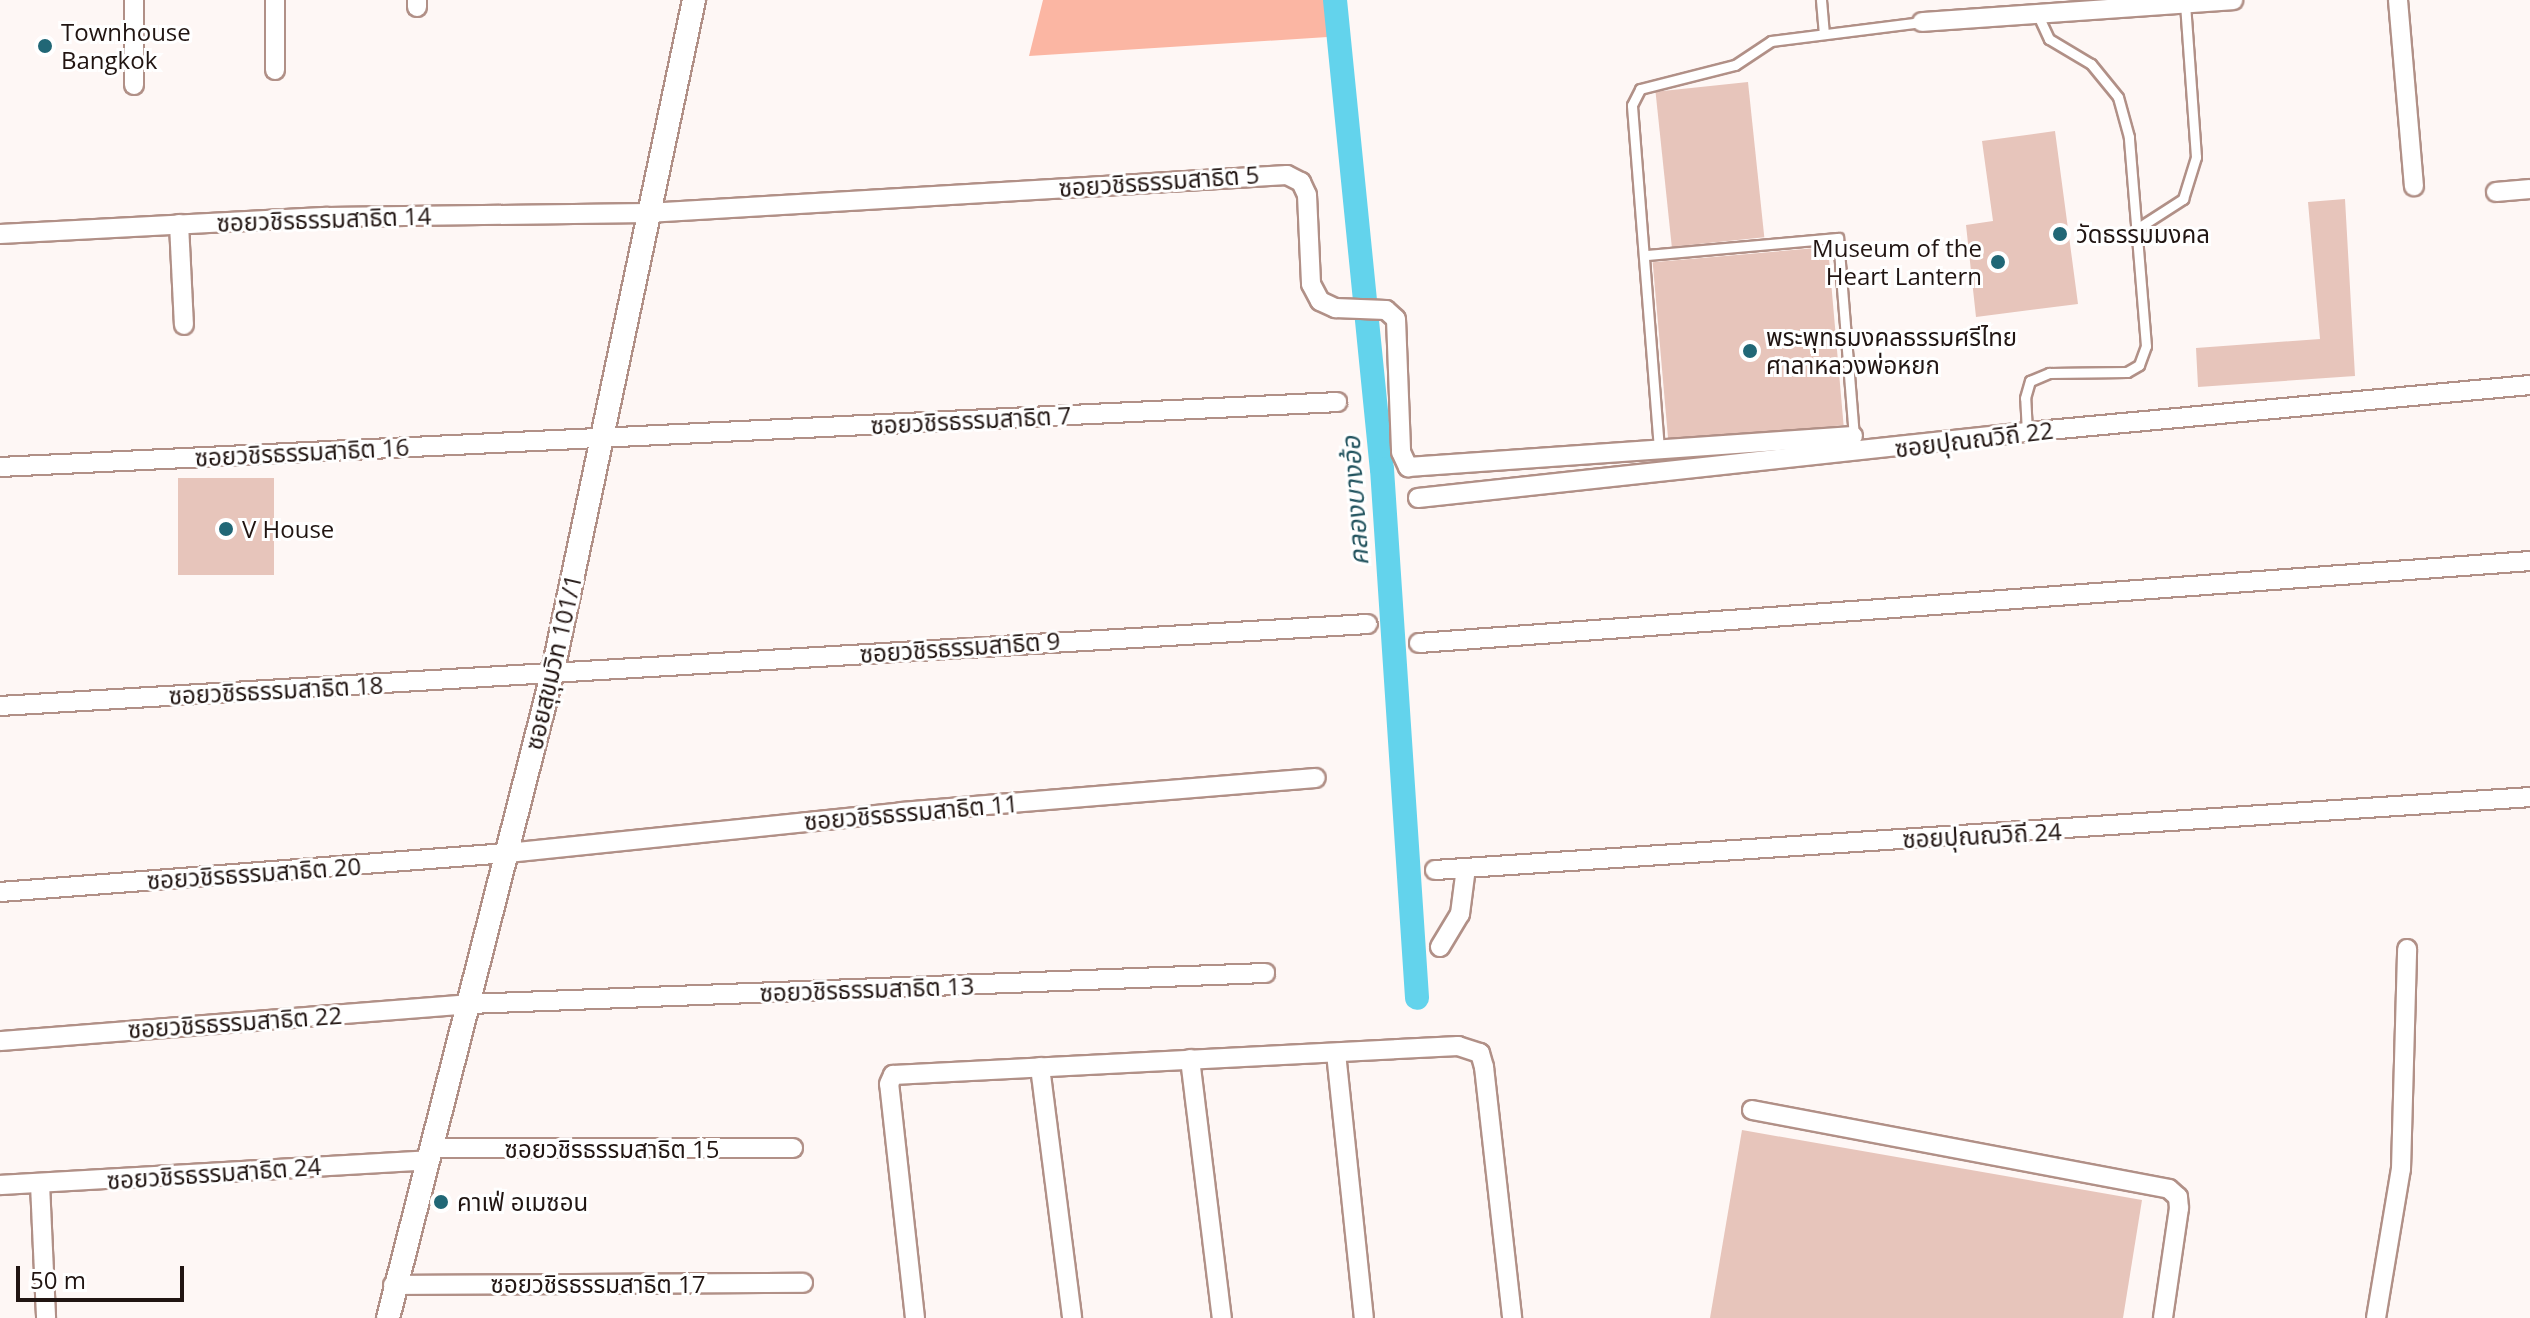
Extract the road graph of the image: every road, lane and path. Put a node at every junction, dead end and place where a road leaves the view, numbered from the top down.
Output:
1 (134, 0) edge
2 (275, 0) edge
3 (694, 0) edge
4 (1821, 0) edge
5 (2233, 0) edge
6 (2398, 0) edge
7 (2185, 4) junction
8 (2004, 8) edge
9 (2037, 13) junction
10 (1922, 22) joint
11 (1824, 32) junction
12 (275, 70) dead end
13 (134, 85) dead end
14 (2414, 186) dead end
15 (2530, 189) edge
16 (2496, 192) dead end
17 (647, 213) junction
18 (179, 224) junction
19 (2138, 228) junction
20 (0, 234) edge
21 (1646, 255) junction
22 (184, 325) dead end
23 (2530, 385) edge
24 (1337, 402) dead end
25 (2027, 432) junction
26 (604, 438) junction
27 (1857, 444) junction
28 (1659, 451) junction
29 (0, 467) edge
30 (1418, 498) dead end
31 (2530, 561) edge
32 (1368, 624) dead end
33 (1419, 643) dead end
34 (552, 675) junction
35 (0, 706) edge
36 (1316, 778) dead end
37 (2530, 797) edge
38 (507, 853) junction
39 (1466, 868) junction
40 (1435, 870) dead end
41 (0, 892) edge
42 (1440, 947) dead end
43 (2407, 949) dead end
44 (1265, 973) dead end
45 (469, 1004) junction
46 (0, 1041) edge
47 (1336, 1053) junction
48 (1190, 1059) junction
49 (1040, 1067) junction
50 (1752, 1110) dead end
51 (793, 1148) dead end
52 (429, 1154) junction
53 (40, 1184) junction
54 (0, 1185) edge
55 (803, 1283) dead end
56 (393, 1285) junction
57 (46, 1318) edge
58 (388, 1318) edge
59 (915, 1318) edge
60 (1072, 1318) edge
61 (1222, 1318) edge
62 (1364, 1318) edge
63 (1512, 1318) edge
64 (2163, 1318) edge
65 (2376, 1318) edge

1 - 13 street
2 - 12 street
3 - 17 street, ซอยสุขุมวิท 101/1
4 - 11 lane
5 - 7 street
6 - 14 street
7 - 9 street
7 - 19 lane
8 - 9 street
8 - 10 street
9 - 19 lane
10 - 11 lane
11 - 21 lane
15 - 16 street
17 - 18 street, ซอยวชิรธรรมสาธิต 14
17 - 26 street, ซอยสุขุมวิท 101/1
17 - 28 street, ซอยวชิรธรรมสาธิต 5
18 - 20 street, ซอยวชิรธรรมสาธิต 14
18 - 22 street
19 - 25 lane
21 - 27 lane
21 - 28 lane
23 - 25 street, ซอยปุณณวิถี 22
24 - 26 street, ซอยวชิรธรรมสาธิต 7
25 - 27 street, ซอยปุณณวิถี 22
26 - 29 street, ซอยวชิรธรรมสาธิต 16
26 - 34 street, ซอยสุขุมวิท 101/1
27 - 28 street, ซอยวชิรธรรมสาธิต 5
27 - 30 street, ซอยปุณณวิถี 22
31 - 33 street
32 - 34 street, ซอยวชิรธรรมสาธิต 9
34 - 35 street, ซอยวชิรธรรมสาธิต 18
34 - 38 street, ซอยสุขุมวิท 101/1
36 - 38 street, ซอยวชิรธรรมสาธิต 11
37 - 39 street, ซอยปุณณวิถี 24
38 - 41 street, ซอยวชิรธรรมสาธิต 20
38 - 45 street, ซอยสุขุมวิท 101/1
39 - 40 street, ซอยปุณณวิถี 24
39 - 42 street
43 - 65 street
44 - 45 street, ซอยวชิรธรรมสาธิต 13
45 - 46 street, ซอยวชิรธรรมสาธิต 22
45 - 52 street, ซอยสุขุมวิท 101/1
47 - 48 street
47 - 62 street
47 - 63 street
48 - 49 street
48 - 61 street
49 - 59 street
49 - 60 street
50 - 64 street
51 - 52 street, ซอยวชิรธรรมสาธิต 15
52 - 53 street, ซอยวชิรธรรมสาธิต 24
52 - 56 street, ซอยสุขุมวิท 101/1
53 - 54 street, ซอยวชิรธรรมสาธิต 24
53 - 57 street
55 - 56 street, ซอยวชิรธรรมสาธิต 17
56 - 58 street, ซอยสุขุมวิท 101/1

